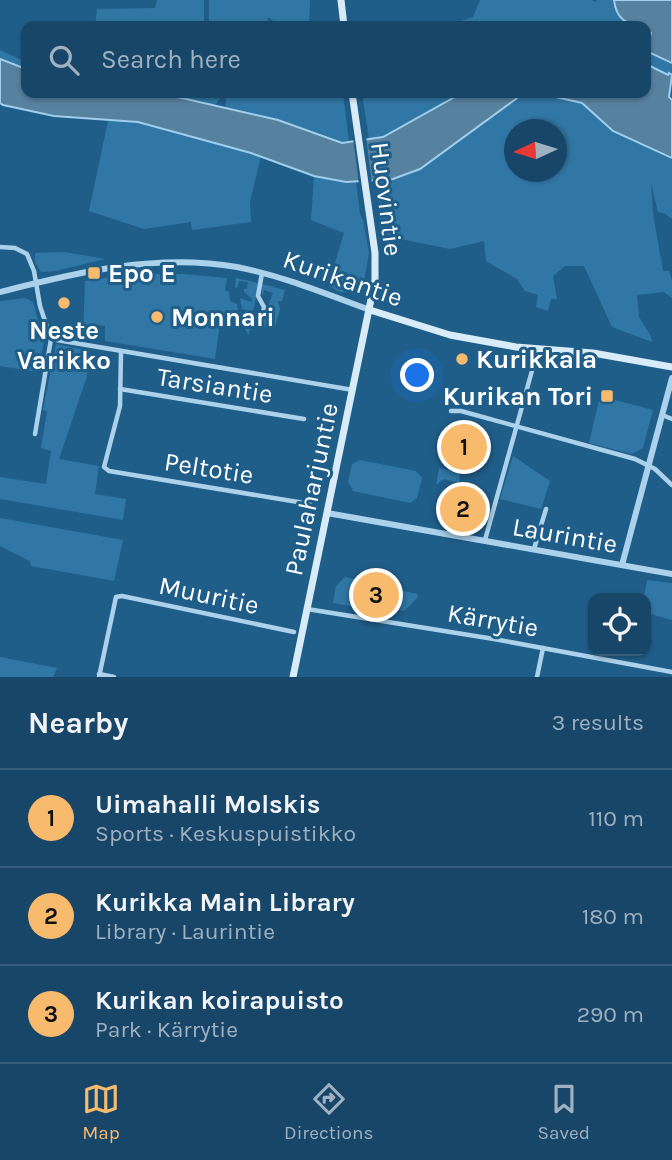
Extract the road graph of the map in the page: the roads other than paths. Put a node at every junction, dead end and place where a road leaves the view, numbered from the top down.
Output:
1 (341, 0) edge
2 (343, 21) edge
3 (353, 98) edge
4 (0, 247) edge
5 (262, 273) junction
6 (36, 283) junction
7 (0, 292) edge
8 (370, 310) junction
9 (262, 318) dead end
10 (51, 339) junction
11 (538, 348) junction
12 (121, 352) junction
13 (672, 367) edge
14 (672, 378) edge
15 (120, 389) junction
16 (353, 390) junction
17 (451, 411) dead end
18 (662, 415) junction
19 (304, 419) dead end
20 (672, 419) edge
21 (517, 426) junction
22 (35, 434) dead end
23 (649, 466) junction
24 (672, 485) edge
25 (310, 504) dead end
26 (545, 509) dead end
27 (327, 513) junction
28 (485, 540) junction
29 (534, 549) junction
30 (622, 565) junction
31 (672, 574) edge
32 (307, 609) junction
33 (294, 632) dead end
34 (543, 648) junction
35 (672, 672) edge
36 (99, 675) edge
37 (114, 677) edge
38 (293, 677) edge
39 (537, 677) edge

1 - 2 main road
3 - 8 main road, Huovintie
4 - 6 street
5 - 6 street, Kurikantie
5 - 8 street, Kurikantie
5 - 9 street
6 - 7 street, Kurikantie
6 - 10 street
8 - 11 main road, Kurikantie
8 - 16 main road, Paulaharjuntie
10 - 12 street
10 - 22 street
11 - 13 main road, Kurikantie
11 - 21 street
12 - 15 street
12 - 16 street
14 - 18 street
15 - 19 street, Tarsiantie
15 - 25 street, Peltotie
16 - 27 main road, Paulaharjuntie
17 - 21 street
18 - 20 street
18 - 23 street
21 - 23 street
21 - 28 street
23 - 24 street
23 - 30 street
26 - 29 street
27 - 28 street, Laurintie
27 - 32 main road, Paulaharjuntie
28 - 29 street, Laurintie
29 - 30 street, Laurintie
30 - 31 street, Laurintie
32 - 34 street, Kärrytie
32 - 38 main road, Paulaharjuntie
33 - 36 street, Muuritie
34 - 35 street, Kärrytie
34 - 39 street
36 - 37 street

